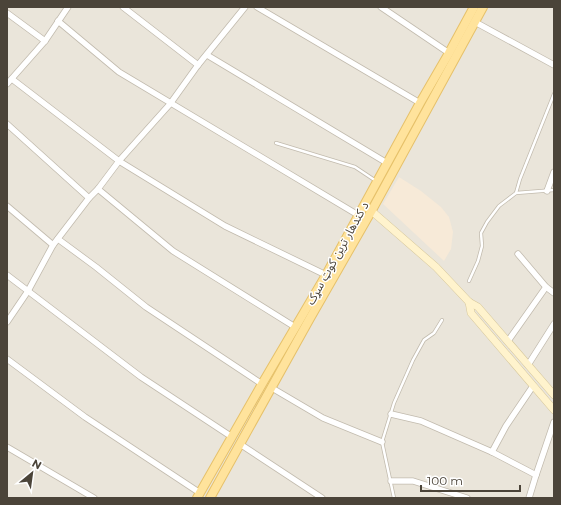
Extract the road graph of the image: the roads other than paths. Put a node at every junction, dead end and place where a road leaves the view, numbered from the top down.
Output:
1 (68, 7) edge
2 (123, 7) edge
3 (245, 7) edge
4 (257, 7) edge
5 (381, 7) edge
6 (474, 7) edge
7 (483, 7) edge
8 (7, 13) edge
9 (58, 21) junction
10 (475, 22) junction
11 (45, 41) junction
12 (449, 54) junction
13 (207, 55) junction
14 (198, 65) junction
15 (554, 65) edge
16 (12, 79) junction
17 (7, 84) edge
18 (554, 94) edge
19 (420, 103) junction
20 (170, 104) junction
21 (7, 124) edge
22 (276, 143) dead end
23 (119, 161) junction
24 (387, 163) junction
25 (554, 172) edge
26 (377, 181) junction
27 (98, 189) junction
28 (554, 190) edge
29 (547, 191) junction
30 (516, 193) junction
31 (88, 198) junction
32 (364, 204) junction
33 (7, 206) edge
34 (372, 210) junction
35 (358, 215) junction
36 (58, 238) junction
37 (53, 245) junction
38 (518, 254) dead end
39 (7, 275) edge
40 (326, 275) junction
41 (469, 282) dead end
42 (546, 287) junction
43 (28, 291) junction
44 (554, 293) edge
45 (469, 302) junction
46 (306, 318) junction
47 (442, 320) dead end
48 (7, 322) edge
49 (295, 327) junction
50 (553, 327) edge
51 (508, 341) junction
52 (7, 359) edge
53 (528, 365) junction
54 (262, 384) junction
55 (533, 386) junction
56 (272, 388) junction
57 (554, 395) edge
58 (554, 410) edge
59 (391, 414) junction
60 (554, 422) edge
61 (232, 437) junction
62 (382, 442) junction
63 (240, 444) junction
64 (7, 447) edge
65 (492, 452) junction
66 (536, 475) junction
67 (391, 481) junction
68 (199, 496) edge
69 (94, 498) edge
70 (210, 498) edge
71 (322, 498) edge
72 (394, 498) edge
73 (467, 498) edge
74 (529, 498) edge

1 - 9 street
2 - 14 street
3 - 13 street
4 - 19 street
5 - 12 street
6 - 12 main road, د کندهار ترين کوټ سړک
7 - 10 main road, د کندهار ترين کوټ سړک
8 - 11 street
9 - 11 street
9 - 20 street
10 - 15 street
10 - 34 main road, د کندهار ترين کوټ سړک
11 - 16 street
12 - 19 main road, د کندهار ترين کوټ سړک
13 - 14 street
13 - 24 street
14 - 20 street
16 - 17 street
16 - 23 street
18 - 30 lane
19 - 24 main road, د کندهار ترين کوټ سړک
20 - 23 street
20 - 35 street
21 - 31 street
22 - 26 lane
23 - 27 street
23 - 40 street
24 - 26 main road, د کندهار ترين کوټ سړک
25 - 29 street
26 - 32 main road, د کندهار ترين کوټ سړک
27 - 31 street
27 - 49 street
28 - 29 lane
29 - 30 lane
30 - 41 lane
31 - 36 street
32 - 34 main road
32 - 35 main road, د کندهار ترين کوټ سړک
33 - 37 street
34 - 45 main road
34 - 46 main road, د کندهار ترين کوټ سړک
35 - 40 main road, د کندهار ترين کوټ سړک
36 - 37 street
36 - 54 street
37 - 43 street
38 - 42 street
39 - 43 street
40 - 46 main road, د کندهار ترين کوټ سړک
42 - 44 street
42 - 51 street
43 - 48 street
43 - 61 street
45 - 51 main road
45 - 55 main road
46 - 49 main road, د کندهار ترين کوټ سړک
46 - 56 main road, د کندهار ترين کوټ سړک
47 - 59 lane
49 - 54 main road, د کندهار ترين کوټ سړک
50 - 53 street
51 - 53 main road
52 - 68 street
53 - 57 main road
54 - 61 main road, د کندهار ترين کوټ سړک
55 - 58 main road
55 - 65 street
56 - 62 street
56 - 63 main road, د کندهار ترين کوټ سړک
59 - 62 lane
59 - 65 street
60 - 66 street
61 - 68 main road, د کندهار ترين کوټ سړک
62 - 67 lane
63 - 70 main road, د کندهار ترين کوټ سړک
63 - 71 street
64 - 69 street
65 - 66 street
66 - 74 street
67 - 72 lane
67 - 73 street

